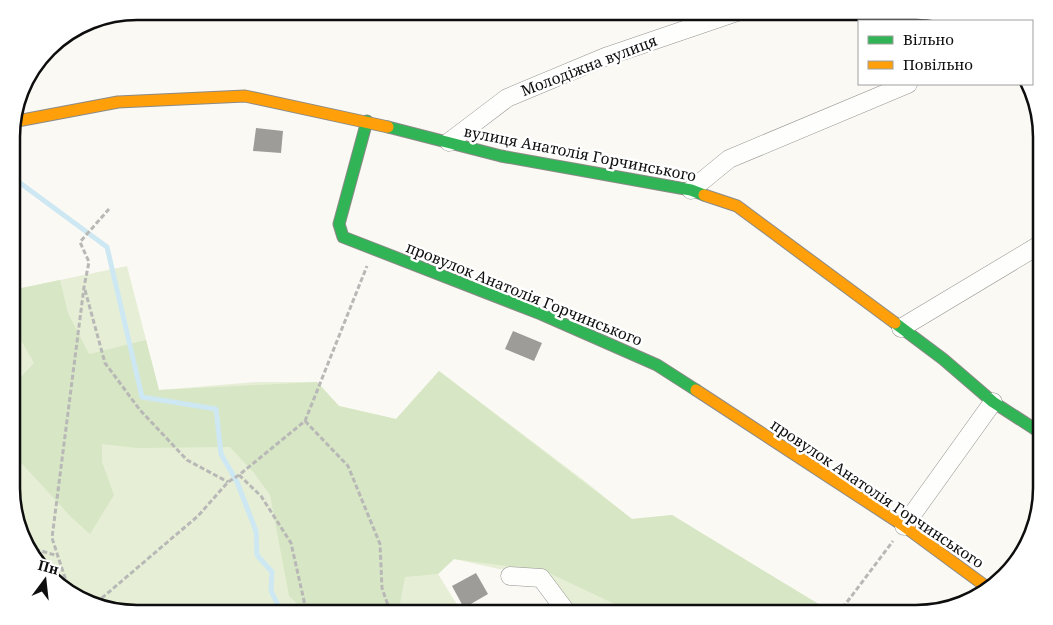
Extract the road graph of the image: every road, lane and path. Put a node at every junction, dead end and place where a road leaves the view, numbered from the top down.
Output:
1 (714, 20) edge
2 (906, 85) edge
3 (21, 120) edge
4 (367, 121) junction
5 (448, 142) junction
6 (692, 190) junction
7 (109, 209) dead end
8 (374, 249) junction
9 (1033, 249) edge
10 (84, 287) junction
11 (901, 328) junction
12 (993, 402) junction
13 (305, 421) junction
14 (1033, 427) edge
15 (239, 475) junction
16 (230, 481) junction
17 (904, 526) junction
18 (38, 550) edge
19 (55, 555) edge
20 (58, 555) edge
21 (510, 576) dead end
22 (982, 584) edge
23 (101, 599) edge
24 (305, 605) edge
25 (389, 605) edge
26 (561, 605) edge
27 (845, 605) edge

1 - 5 street, Молодіжна вулиця
2 - 6 street
3 - 4 street, вулиця Анатолія Горчинського
4 - 5 street, вулиця Анатолія Горчинського
4 - 8 street, провулок Анатолія Горчинського
5 - 6 street, вулиця Анатолія Горчинського
6 - 11 street, вулиця Анатолія Горчинського
7 - 10 path
8 - 13 path
8 - 17 street, провулок Анатолія Горчинського
9 - 11 street
10 - 16 path
10 - 20 path
11 - 12 street, вулиця Анатолія Горчинського
12 - 14 street, вулиця Анатолія Горчинського
12 - 17 street
13 - 15 path
13 - 25 path
15 - 16 path
15 - 24 path
16 - 23 path
17 - 22 street, провулок Анатолія Горчинського
17 - 27 path
18 - 19 path
21 - 26 street

